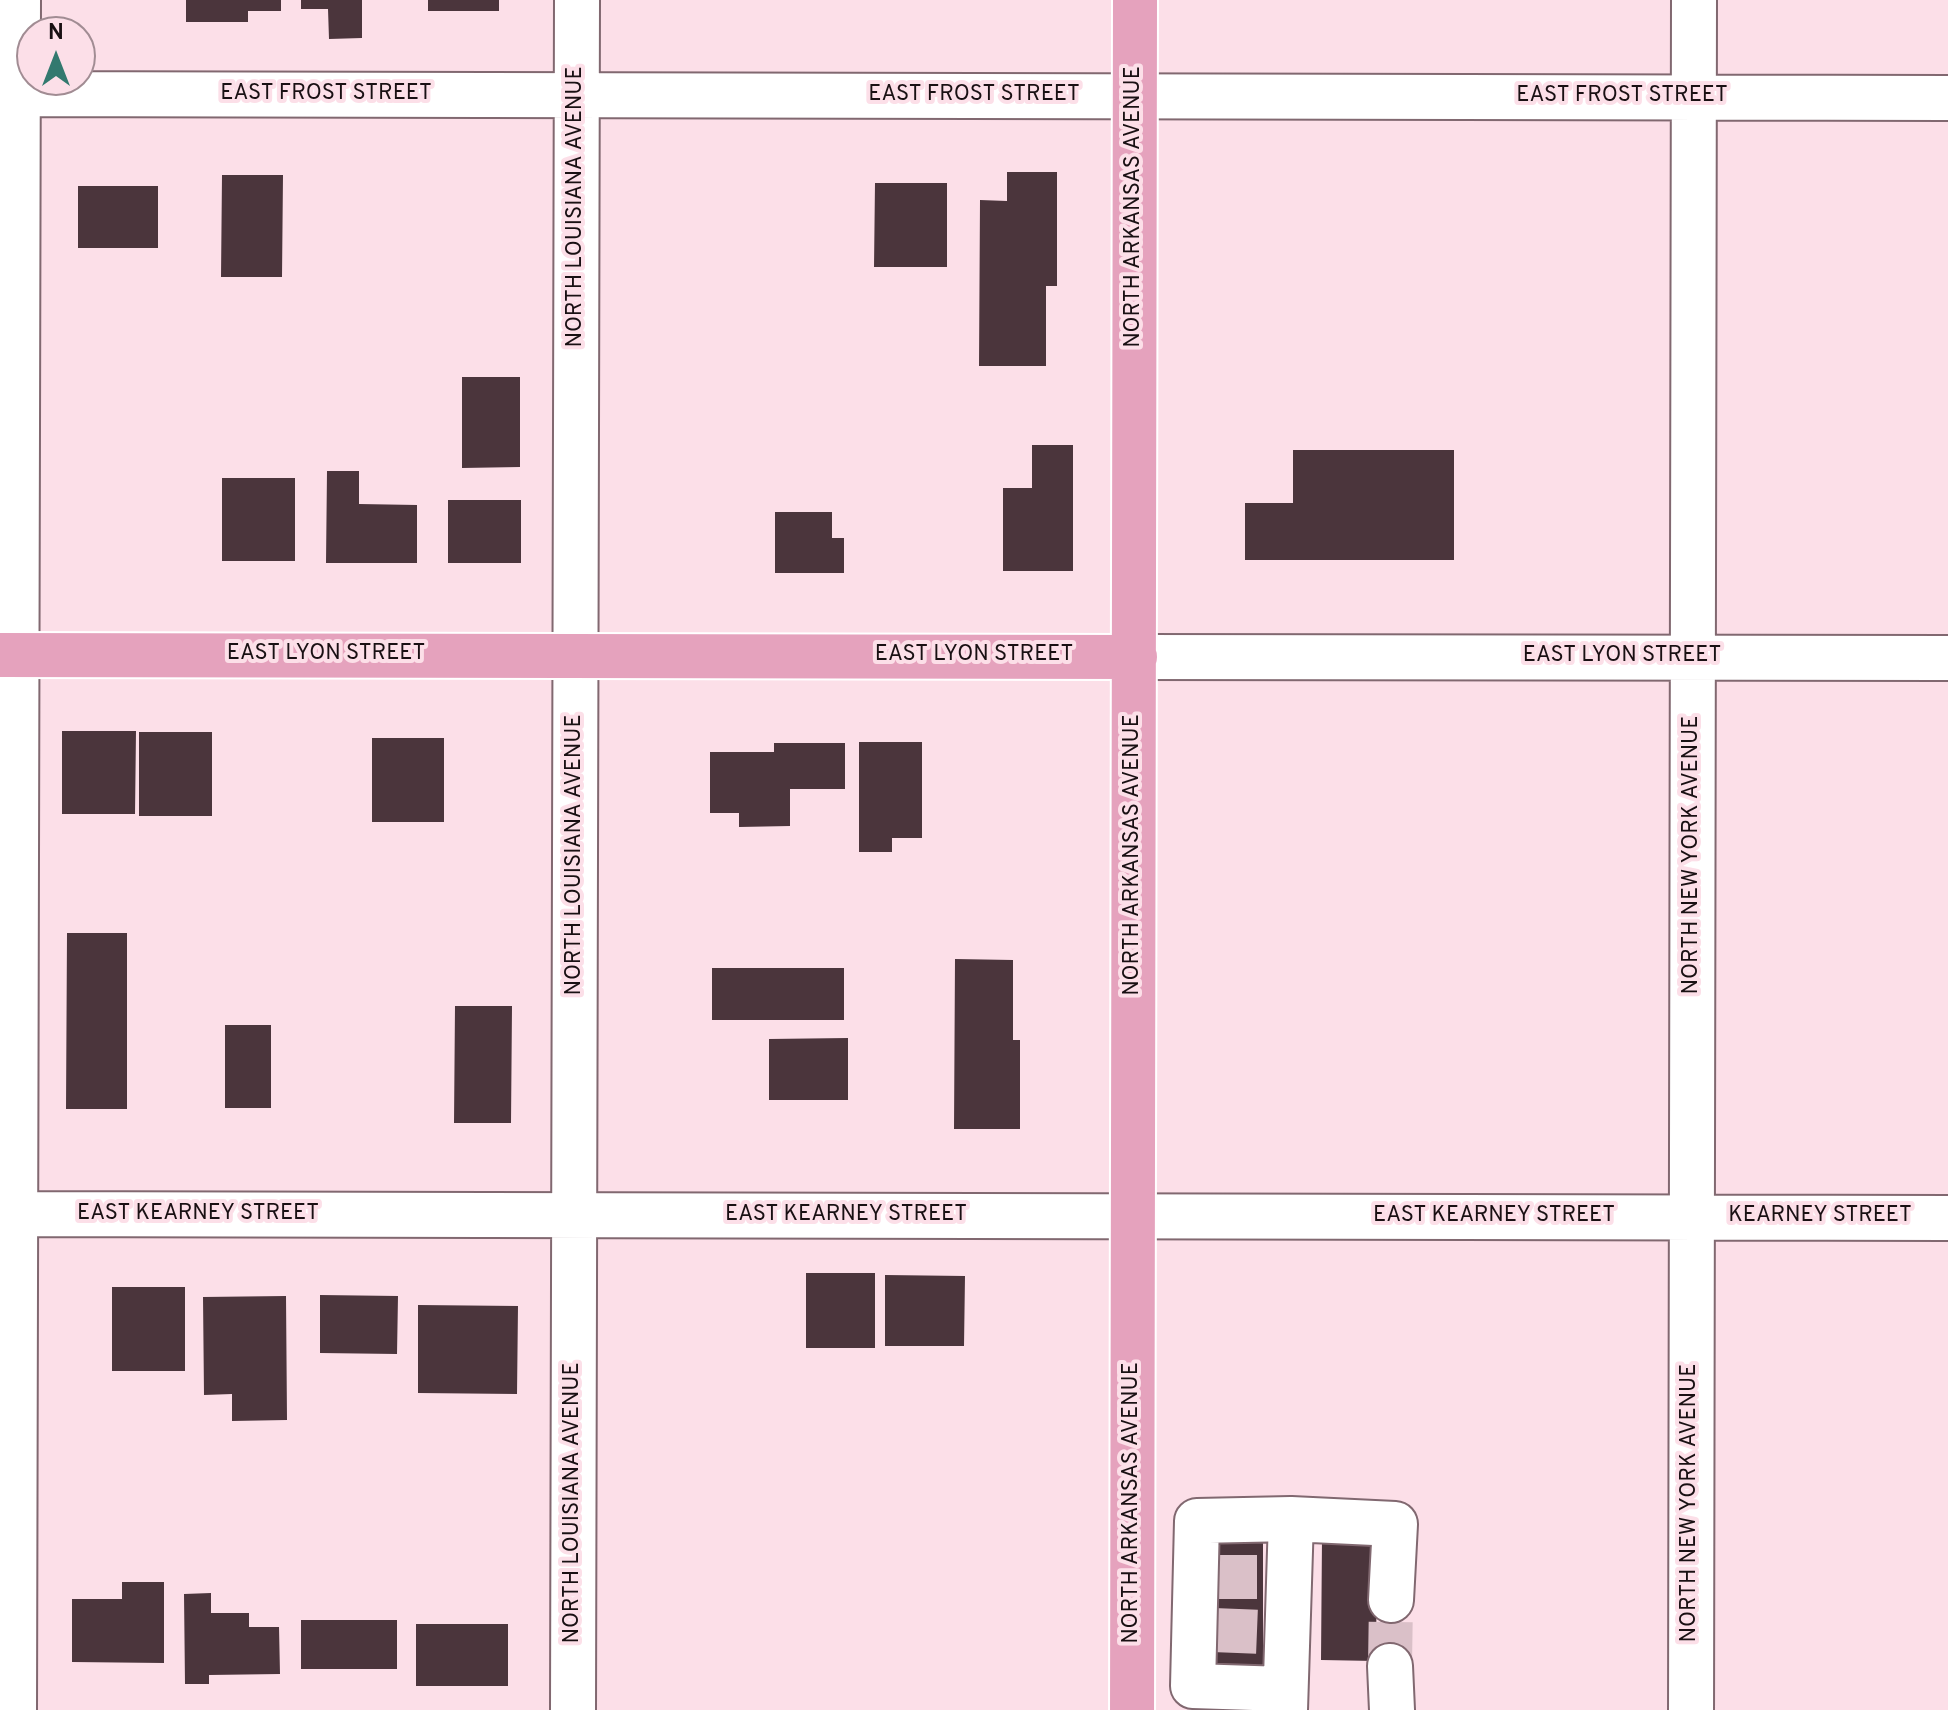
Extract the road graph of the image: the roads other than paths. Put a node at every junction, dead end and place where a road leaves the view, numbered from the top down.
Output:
1 (18, 0) edge
2 (577, 0) edge
3 (1135, 0) edge
4 (1694, 0) edge
5 (9, 94) edge
6 (577, 95) junction
7 (1135, 96) junction
8 (1694, 97) junction
9 (1948, 98) edge
10 (9, 655) edge
11 (576, 655) junction
12 (1135, 657) junction
13 (1693, 657) junction
14 (1948, 658) edge
15 (8, 1214) edge
16 (575, 1215) junction
17 (1134, 1216) junction
18 (1692, 1217) junction
19 (1948, 1218) edge
20 (1291, 1519) junction
21 (1391, 1600) tunnel mouth
22 (1202, 1605) junction
23 (1133, 1614) junction
24 (1390, 1666) tunnel mouth
25 (1285, 1700) edge
26 (14, 1710) edge
27 (573, 1710) edge
28 (1132, 1710) edge
29 (1392, 1710) edge
30 (1691, 1710) edge

1 - 5 street
2 - 6 street, NORTH LOUISIANA AVENUE
3 - 7 main road, NORTH ARKANSAS AVENUE
4 - 8 street, NORTH NEW YORK AVENUE
5 - 6 street, EAST FROST STREET
5 - 10 street
6 - 7 street, EAST FROST STREET
6 - 11 street, NORTH LOUISIANA AVENUE
7 - 8 street, EAST FROST STREET
7 - 12 main road, NORTH ARKANSAS AVENUE
8 - 9 street, EAST FROST STREET
8 - 13 street, NORTH NEW YORK AVENUE
10 - 11 main road, EAST LYON STREET
10 - 15 street
11 - 12 main road, EAST LYON STREET
11 - 16 street, NORTH LOUISIANA AVENUE
12 - 13 street, EAST LYON STREET
12 - 17 main road, NORTH ARKANSAS AVENUE
13 - 14 street, EAST LYON STREET
13 - 18 street, NORTH NEW YORK AVENUE
15 - 16 street, EAST KEARNEY STREET
15 - 26 street
16 - 17 street, EAST KEARNEY STREET
16 - 27 street, NORTH LOUISIANA AVENUE
17 - 18 street, EAST KEARNEY STREET
17 - 23 main road, NORTH ARKANSAS AVENUE
18 - 19 street, KEARNEY STREET
18 - 30 street, NORTH NEW YORK AVENUE
20 - 21 street
20 - 22 street
20 - 25 street
22 - 23 street
22 - 25 street
23 - 28 main road, NORTH ARKANSAS AVENUE
24 - 29 street

